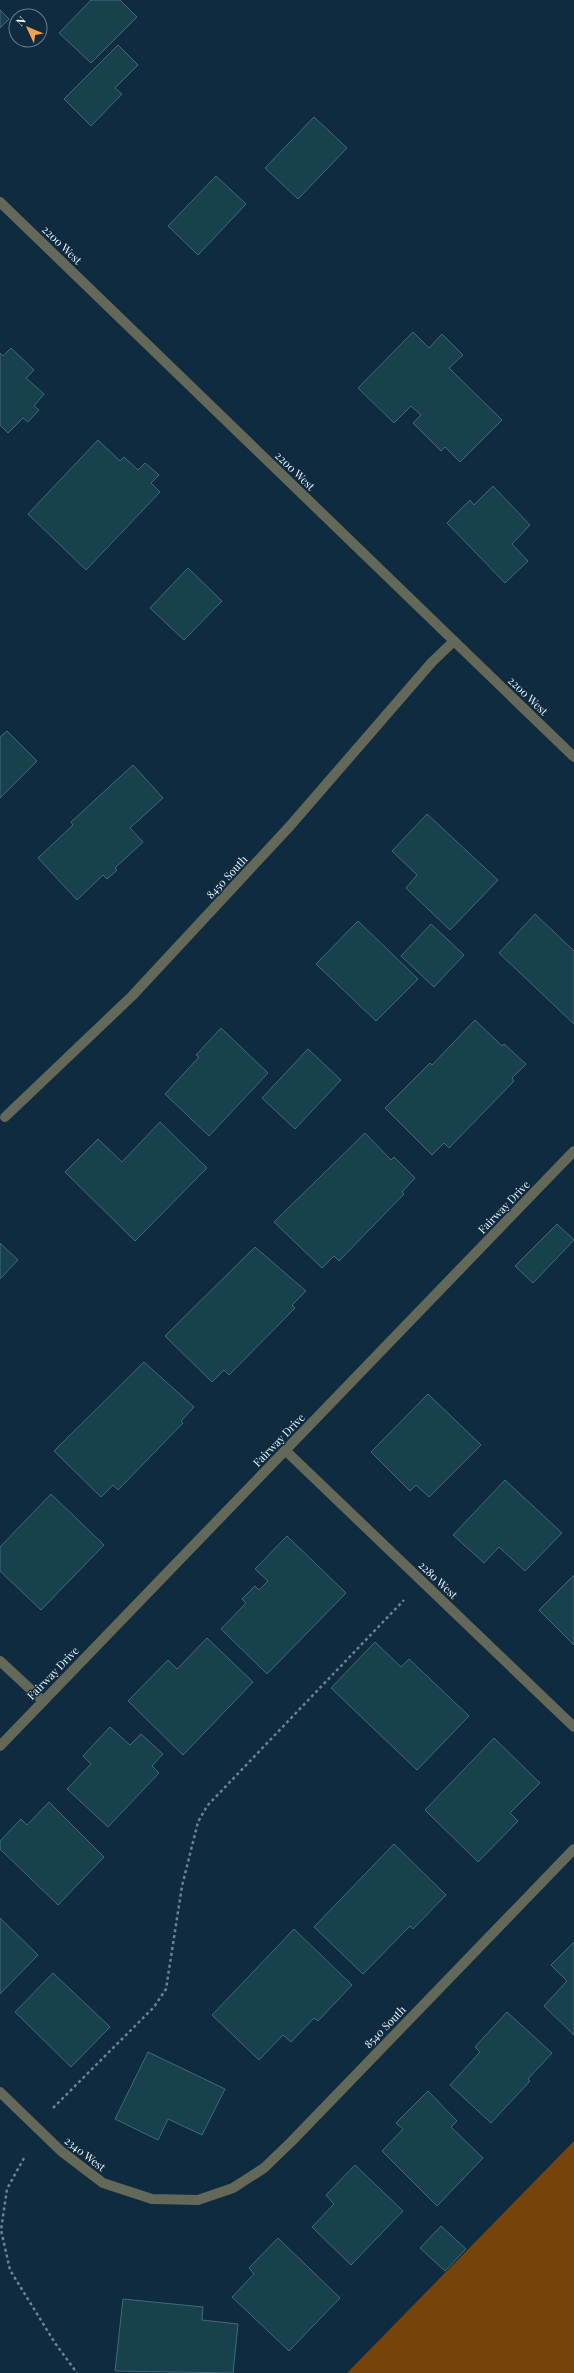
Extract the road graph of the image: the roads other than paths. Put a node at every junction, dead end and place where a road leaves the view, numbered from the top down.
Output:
1 (0, 202) edge
2 (454, 640) junction
3 (574, 757) edge
4 (5, 1118) dead end
5 (574, 1151) edge
6 (286, 1451) junction
7 (0, 1661) edge
8 (43, 1701) junction
9 (574, 1727) edge
10 (0, 1746) edge
11 (574, 1849) edge
12 (0, 2092) edge
13 (198, 2200) joint

1 - 2 street, 2200 West
2 - 3 street, 2200 West
2 - 4 street, 8450 South
5 - 6 street, Fairway Drive
6 - 8 street, Fairway Drive
6 - 9 street, 2280 West
7 - 8 street
8 - 10 street, Fairway Drive
11 - 13 street, 8540 South
12 - 13 street, 2340 West

